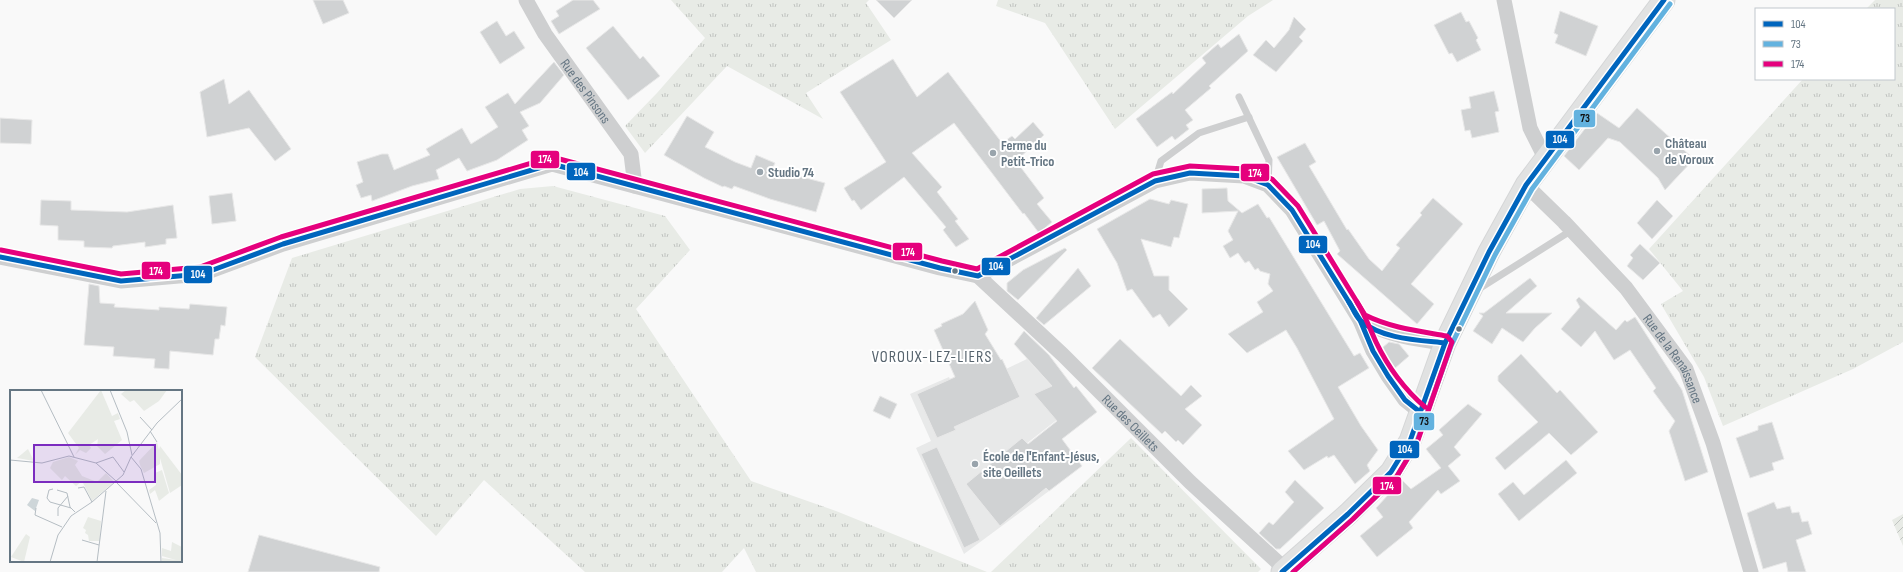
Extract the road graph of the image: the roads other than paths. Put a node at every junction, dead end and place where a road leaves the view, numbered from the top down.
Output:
1 (526, 0) edge
2 (1504, 0) edge
3 (1664, 0) edge
4 (1239, 97) dead end
5 (1249, 117) junction
6 (1545, 158) junction
7 (1155, 181) junction
8 (1268, 185) junction
9 (1526, 185) junction
10 (635, 186) junction
11 (1572, 230) junction
12 (0, 257) edge
13 (978, 276) junction
14 (1466, 297) junction
15 (1360, 320) junction
16 (1445, 343) junction
17 (1420, 412) junction
18 (1283, 571) edge
19 (1751, 572) edge

1 - 10 street, Rue des Pinsons
2 - 6 street
3 - 6 main road
4 - 5 lane
5 - 7 lane
5 - 8 lane
6 - 9 main road
7 - 8 street
7 - 13 street
8 - 15 street
9 - 11 street, Rue de la Renaissance
9 - 14 main road
10 - 12 street
10 - 13 street
11 - 14 lane
11 - 19 street, Rue de la Renaissance
13 - 18 street, Rue des Oeillets
14 - 16 main road
15 - 16 street
15 - 17 street
16 - 17 main road
17 - 18 main road

